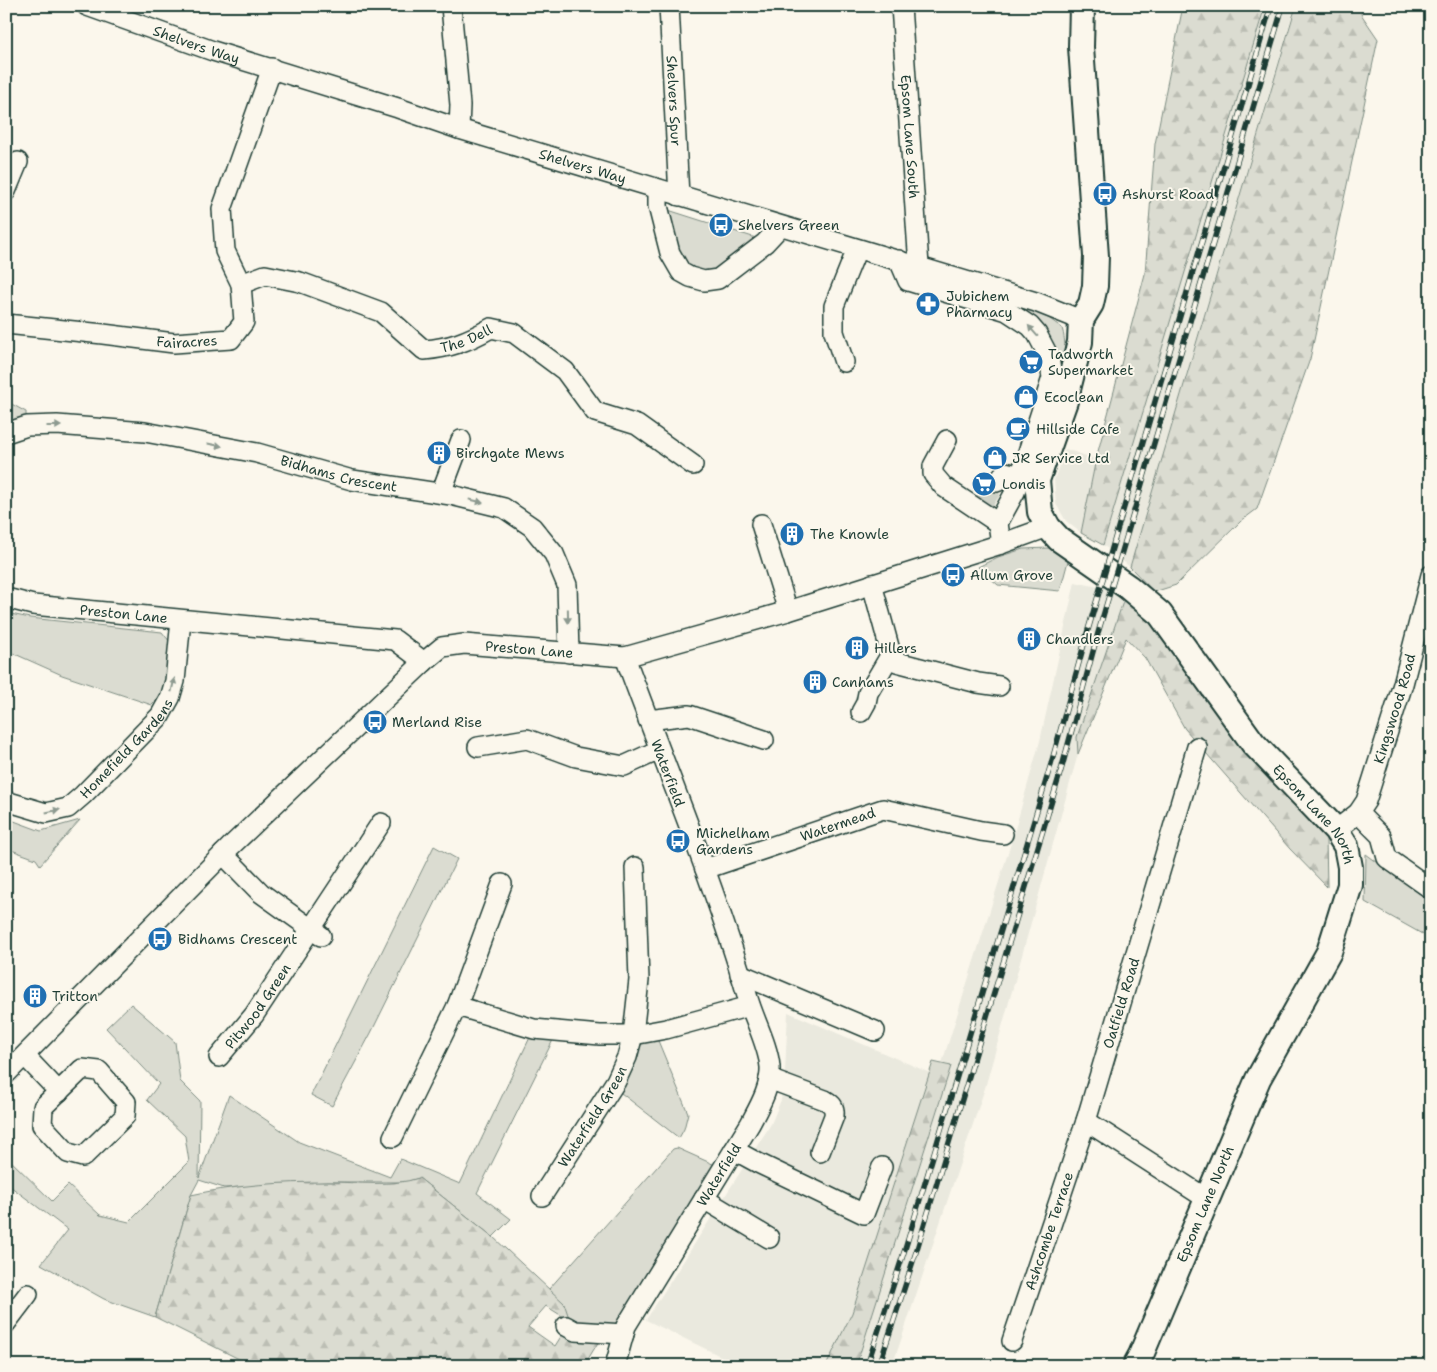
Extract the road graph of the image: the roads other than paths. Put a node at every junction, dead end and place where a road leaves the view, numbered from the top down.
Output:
1 (87, 6) edge
2 (452, 6) edge
3 (669, 6) edge
4 (901, 6) edge
5 (1082, 6) edge
6 (272, 68) junction
7 (459, 129) junction
8 (18, 162) dead end
9 (658, 189) junction
10 (6, 191) edge
11 (679, 196) junction
12 (780, 227) junction
13 (857, 249) junction
14 (898, 260) junction
15 (919, 266) junction
16 (241, 284) junction
17 (1081, 320) junction
18 (6, 324) edge
19 (844, 362) dead end
20 (6, 433) edge
21 (461, 440) dead end
22 (947, 440) dead end
23 (694, 464) dead end
24 (1029, 478) junction
25 (997, 482) tunnel mouth
26 (441, 493) junction
27 (998, 523) junction
28 (761, 524) dead end
29 (1048, 527) junction
30 (1001, 544) junction
31 (872, 584) junction
32 (1430, 584) edge
33 (6, 598) edge
34 (788, 611) junction
35 (180, 620) junction
36 (568, 653) junction
37 (891, 654) junction
38 (626, 656) junction
39 (424, 662) junction
40 (999, 686) dead end
41 (861, 712) dead end
42 (648, 720) junction
43 (764, 740) dead end
44 (1197, 747) dead end
45 (478, 748) dead end
46 (659, 750) junction
47 (6, 801) edge
48 (1358, 813) junction
49 (381, 823) dead end
50 (1336, 830) junction
51 (1003, 834) dead end
52 (224, 854) junction
53 (635, 867) dead end
54 (705, 869) junction
55 (502, 884) dead end
56 (1431, 888) edge
57 (317, 934) junction
58 (740, 974) junction
59 (457, 1006) junction
60 (750, 1006) junction
61 (875, 1031) dead end
62 (633, 1035) junction
63 (219, 1057) dead end
64 (12, 1065) edge
65 (769, 1079) junction
66 (59, 1092) junction
67 (1086, 1121) junction
68 (393, 1137) dead end
69 (734, 1150) junction
70 (820, 1152) dead end
71 (882, 1167) dead end
72 (542, 1196) dead end
73 (1207, 1199) junction
74 (704, 1200) junction
75 (769, 1238) dead end
76 (28, 1294) dead end
77 (6, 1323) edge
78 (566, 1326) dead end
79 (624, 1334) junction
80 (1012, 1340) dead end
81 (615, 1366) edge
82 (1135, 1366) edge

1 - 6 street, Shelvers Way
2 - 7 street
3 - 11 street, Shelvers Spur
4 - 15 street, Epsom Lane South
5 - 17 main road
6 - 7 street, Shelvers Way
6 - 16 street, Fairacres
7 - 9 street, Shelvers Way
8 - 10 street
9 - 11 street, Shelvers Way
9 - 12 street
11 - 12 street, Shelvers Way
12 - 13 street, Shelvers Way
13 - 14 street, Shelvers Way
13 - 19 street
14 - 15 street, Shelvers Way
24 -> 14 street
15 - 17 street, Shelvers Way
16 - 18 street, Fairacres
16 - 23 street, The Dell
17 - 24 main road, Epsom Lane North
20 -> 26 street, Bidhams Crescent
21 - 26 street
22 - 27 street
24 - 25 street
24 - 27 street
24 - 29 main road, Epsom Lane North
26 -> 36 street, Bidhams Crescent
27 - 30 street
28 - 34 street
29 - 30 street, Preston Lane
29 - 50 main road, Epsom Lane North
30 - 31 street, Preston Lane
31 - 34 street, Preston Lane
31 - 37 street
32 - 48 street, Kingswood Road
33 - 35 street, Preston Lane
34 - 38 street, Preston Lane
35 - 39 street, Preston Lane
47 -> 35 street, Homefield Gardens
36 - 38 street, Preston Lane
36 - 39 street, Preston Lane
37 - 40 street
37 - 41 street
38 - 42 street, Waterfield
39 - 52 street
42 - 43 street
42 - 46 street, Waterfield
44 - 67 street, Oatfield Road
45 - 46 street
46 - 54 street, Waterfield
48 - 50 street, Kingswood Road
48 - 56 street
49 - 57 street, Pitwood Green
50 - 73 main road, Epsom Lane North
51 - 54 street, Watermead
52 - 57 street
52 - 64 street
53 - 62 street, Waterfield Green
54 - 58 street, Waterfield
55 - 59 street
57 - 63 street, Pitwood Green
58 - 60 street, Waterfield
58 - 61 street
59 - 62 street
59 - 68 street
60 - 62 street
60 - 65 street, Waterfield
62 - 72 street, Waterfield Green
64 - 66 street
65 - 69 street, Waterfield
65 - 70 street
66 - 66 street
67 - 73 street
67 - 80 street, Ashcombe Terrace
69 - 71 street
69 - 74 street, Waterfield
73 - 82 main road, Epsom Lane North
74 - 75 street
74 - 79 street, Waterfield
76 - 77 street
78 - 79 street
79 - 81 street, Waterfield

